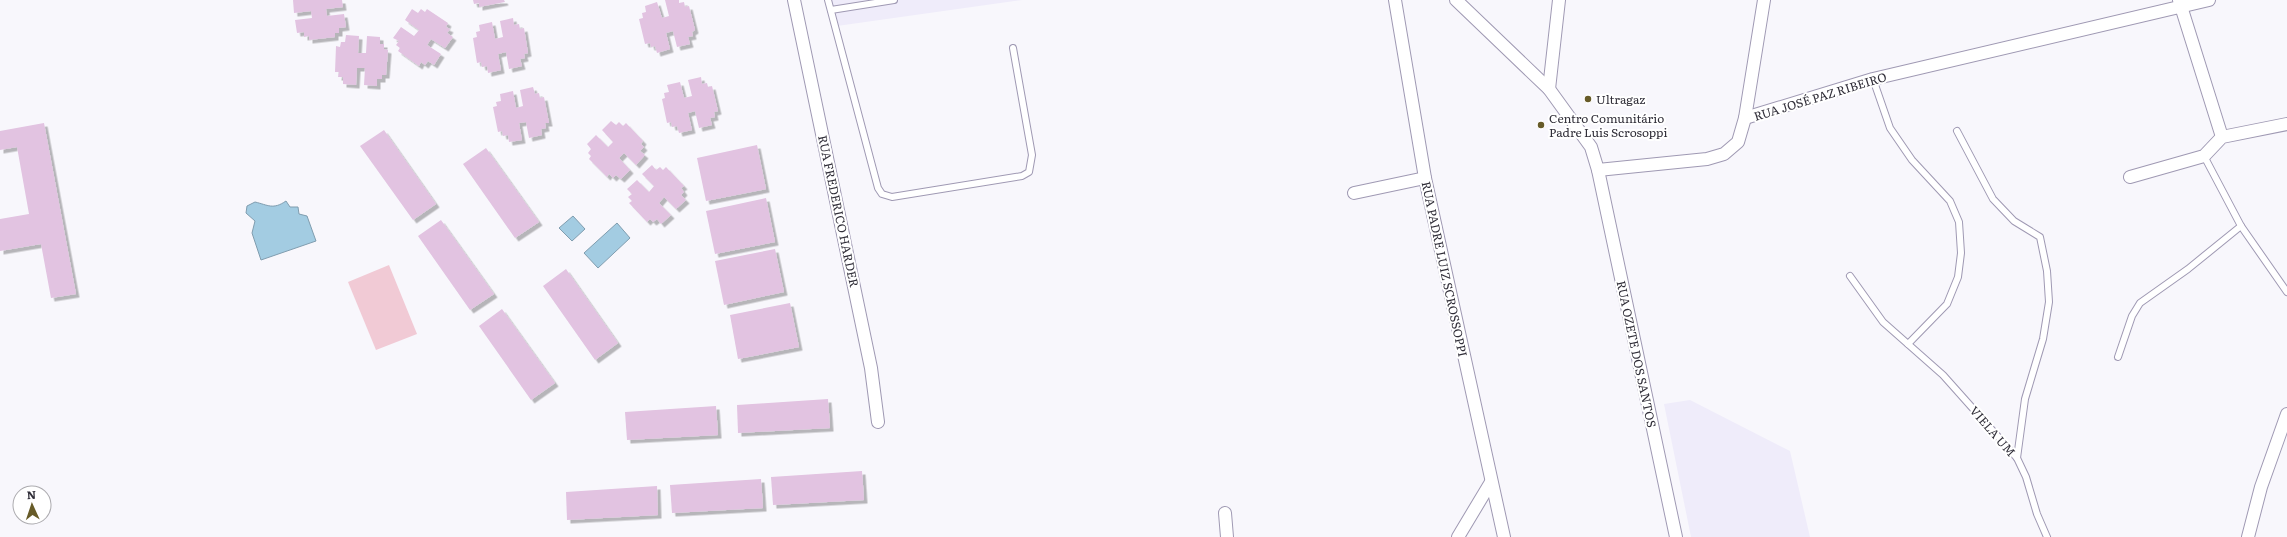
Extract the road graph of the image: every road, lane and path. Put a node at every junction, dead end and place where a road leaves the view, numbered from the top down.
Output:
1 (794, 0) edge
2 (828, 0) edge
3 (894, 0) edge
4 (1456, 0) edge
5 (1559, 0) edge
6 (1764, 0) edge
7 (2209, 0) edge
8 (1399, 2) edge
9 (2179, 3) edge
10 (831, 10) junction
11 (1013, 48) dead end
12 (1873, 79) junction
13 (1548, 89) junction
14 (1745, 118) junction
15 (2287, 124) edge
16 (1957, 131) dead end
17 (2222, 137) junction
18 (2204, 156) junction
19 (1598, 170) junction
20 (2130, 177) dead end
21 (1425, 178) junction
22 (1354, 193) dead end
23 (2241, 226) junction
24 (1850, 276) dead end
25 (2287, 292) edge
26 (1908, 344) junction
27 (2118, 357) dead end
28 (2287, 414) edge
29 (878, 422) dead end
30 (2017, 458) junction
31 (1491, 482) junction
32 (1225, 513) dead end
33 (1227, 537) edge
34 (1458, 537) edge
35 (1504, 537) edge
36 (1676, 537) edge
37 (2047, 537) edge
38 (2248, 537) edge

1 - 29 street, RUA FREDERICO HARDER
2 - 10 lane
3 - 10 lane
4 - 13 street
5 - 13 street
6 - 14 street
7 - 9 street, RUA JOSÉ PAZ RIBEIRO
8 - 21 street, RUA PADRE LUIZ SCROSSOPPI
9 - 12 street, RUA JOSÉ PAZ RIBEIRO
9 - 17 street
10 - 11 lane
12 - 14 street, RUA JOSÉ PAZ RIBEIRO
12 - 26 lane
13 - 19 street
14 - 19 street, RUA JOSÉ PAZ RIBEIRO
15 - 17 street
16 - 30 lane
17 - 18 street
18 - 20 street
18 - 23 lane
19 - 36 street, RUA OZETE DOS SANTOS
21 - 22 street
21 - 31 street, RUA PADRE LUIZ SCROSSOPPI
23 - 25 lane
23 - 27 lane
24 - 26 lane, VIELA UM
26 - 30 lane, VIELA UM
28 - 38 street
30 - 37 lane, VIELA UM
31 - 34 street
31 - 35 street, RUA PADRE LUIZ SCROSSOPPI
32 - 33 street

